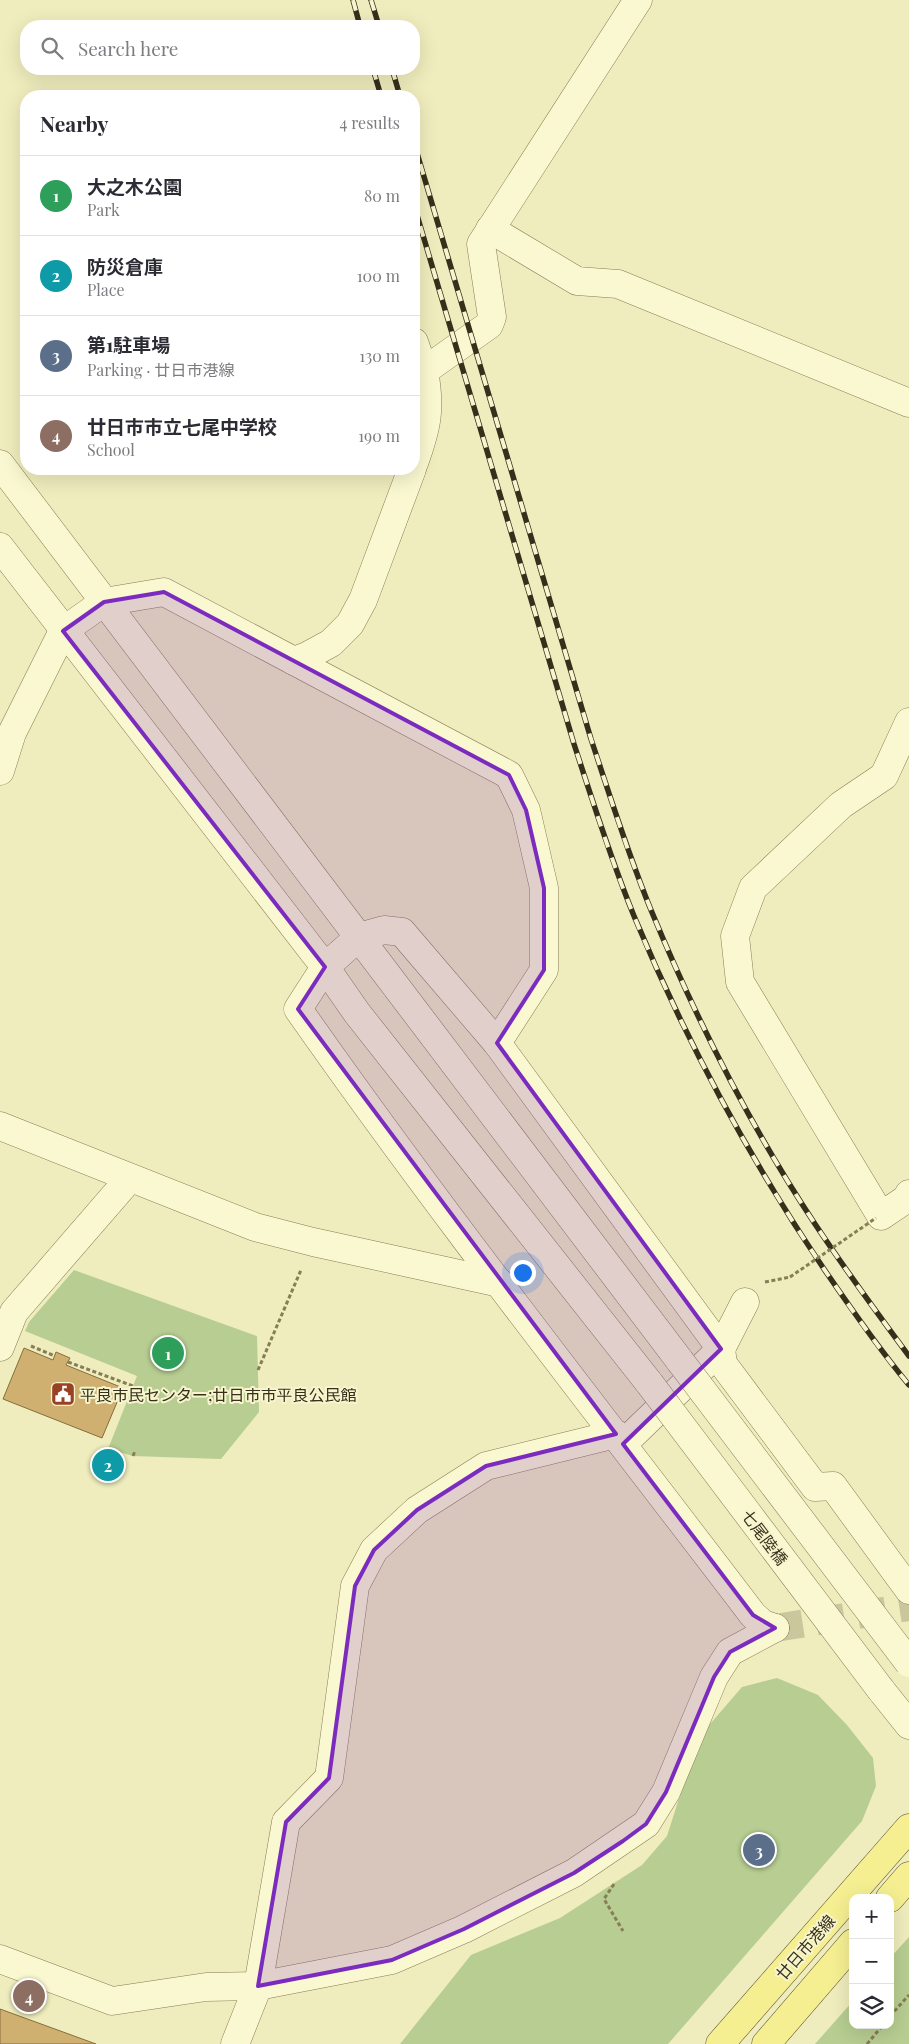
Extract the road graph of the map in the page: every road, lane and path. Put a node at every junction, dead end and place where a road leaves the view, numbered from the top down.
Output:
1 (638, 0) edge
2 (490, 229) junction
3 (420, 359) edge
4 (424, 371) junction
5 (909, 403) edge
6 (420, 446) edge
7 (0, 464) edge
8 (410, 475) edge
9 (0, 547) edge
10 (104, 602) junction
11 (63, 631) junction
12 (294, 661) junction
13 (909, 722) edge
14 (0, 772) edge
15 (359, 936) junction
16 (325, 967) junction
17 (497, 1044) junction
18 (0, 1126) edge
19 (130, 1178) junction
20 (909, 1194) edge
21 (876, 1218) dead end
22 (313, 1242) junction
23 (790, 1277) dead end
24 (500, 1283) junction
25 (745, 1302) dead end
26 (0, 1347) edge
27 (721, 1349) junction
28 (68, 1362) dead end
29 (258, 1370) dead end
30 (133, 1386) dead end
31 (619, 1439) junction
32 (135, 1451) dead end
33 (133, 1456) dead end
34 (909, 1590) edge
35 (909, 1662) edge
36 (909, 1725) edge
37 (909, 1828) edge
38 (909, 1876) edge
39 (893, 1894) edge
40 (614, 1917) dead end
41 (623, 1931) dead end
42 (849, 1947) edge
43 (0, 1959) edge
44 (258, 1986) junction
45 (909, 1995) edge
46 (894, 2012) edge
47 (880, 2029) edge
48 (235, 2044) edge
49 (720, 2044) edge
50 (766, 2044) edge
51 (867, 2044) edge

1 - 2 street
2 - 4 street
2 - 5 street
3 - 4 street
4 - 6 street
7 - 10 street
8 - 12 street
9 - 11 street, 七尾陸橋
10 - 11 street
10 - 12 street
10 - 15 street
11 - 14 street
11 - 16 street, 七尾陸橋
12 - 17 street
13 - 20 street
15 - 16 street
15 - 17 street
15 - 35 street, bridge
16 - 24 street
16 - 36 street, 七尾陸橋, bridge
17 - 27 street
18 - 19 street
19 - 22 street
19 - 26 street
21 - 23 path, bridge
22 - 24 street
22 - 29 path
24 - 31 street
25 - 27 street
27 - 31 street
27 - 34 street
28 - 30 path
31 - 44 street
31 - 44 street
32 - 33 path
37 - 49 main road, 廿日市港線
38 - 39 main road
40 - 41 path
42 - 50 main road, 廿日市港線
43 - 44 street
44 - 48 street
45 - 46 path
47 - 51 path

